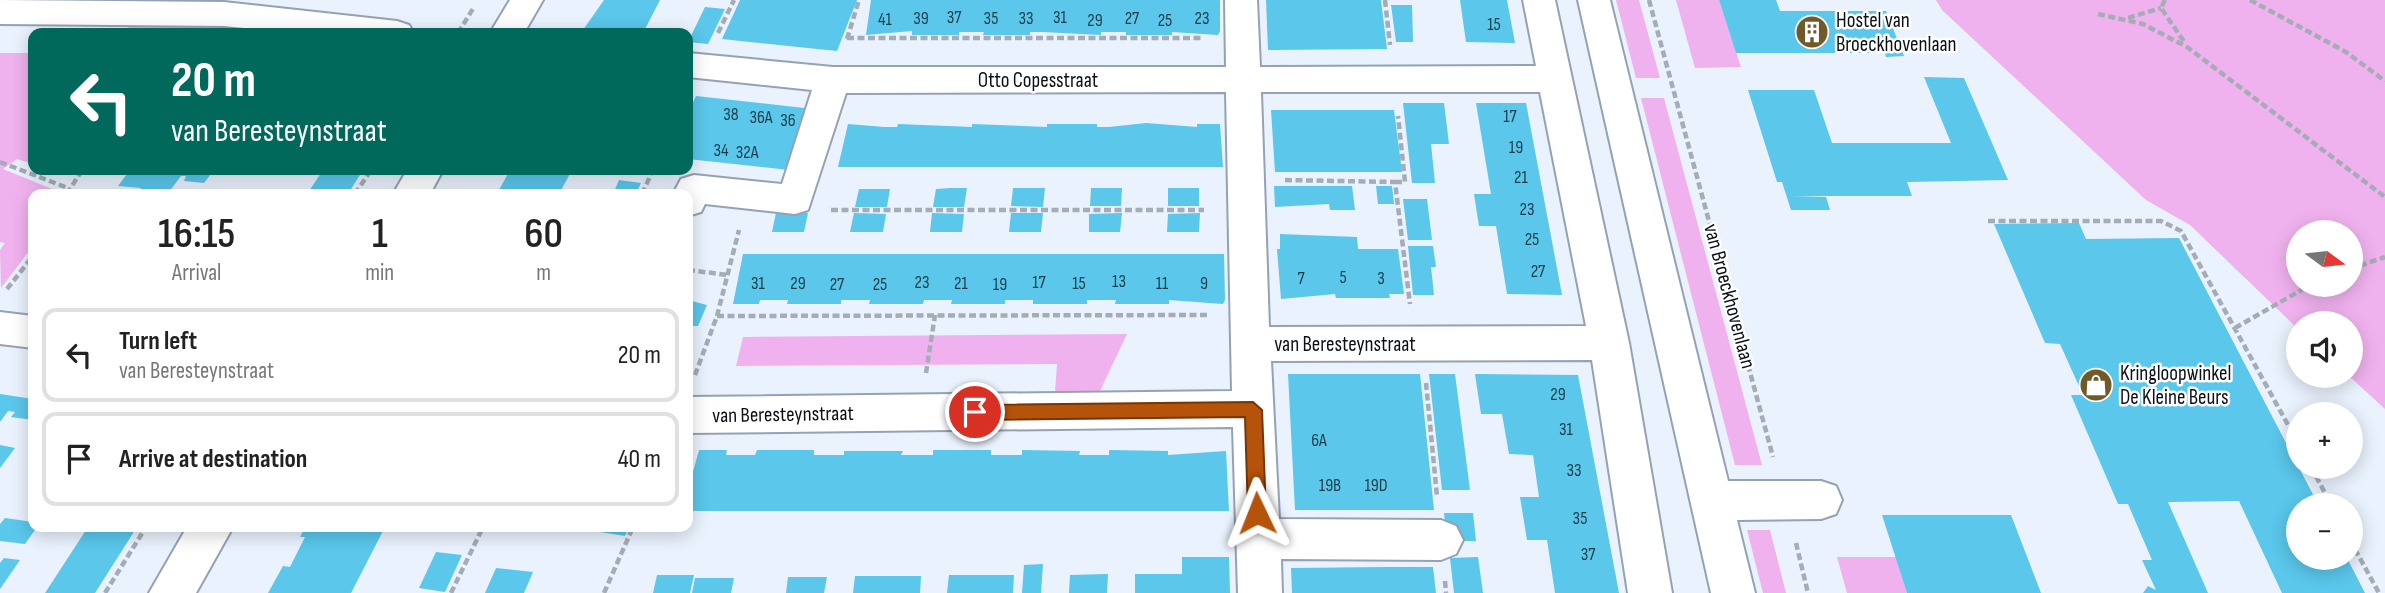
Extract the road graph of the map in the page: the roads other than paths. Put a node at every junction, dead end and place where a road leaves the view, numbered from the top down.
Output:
1 (527, 0) edge
2 (1241, 0) edge
3 (1539, 0) edge
4 (1594, 0) edge
5 (0, 12) edge
6 (354, 28) edge
7 (510, 28) edge
8 (693, 66) edge
9 (1555, 79) junction
10 (833, 80) junction
11 (1243, 80) junction
12 (693, 191) edge
13 (0, 328) edge
14 (1250, 330) junction
15 (28, 331) edge
16 (1609, 342) junction
17 (693, 400) edge
18 (1253, 410) junction
19 (1713, 501) junction
20 (1803, 501) road end
21 (208, 532) edge
22 (1258, 538) junction
23 (1441, 540) road end
24 (171, 593) edge
25 (1260, 593) edge
26 (1650, 593) edge
27 (1733, 593) edge

1 - 7 street
2 - 11 street
3 - 9 street
4 - 19 street
5 - 6 street
8 - 10 street, Otto Copesstraat
9 - 11 street, Otto Copesstraat
9 - 16 street
10 - 11 street, Otto Copesstraat
10 - 12 street
11 - 14 street
13 - 15 street
14 - 16 street, van Beresteynstraat
14 - 18 street, van Beresteynstraat
16 - 26 street
17 - 18 street, van Beresteynstraat
18 - 22 street
19 - 20 street
19 - 27 street
21 - 24 street
22 - 23 street
22 - 25 street

